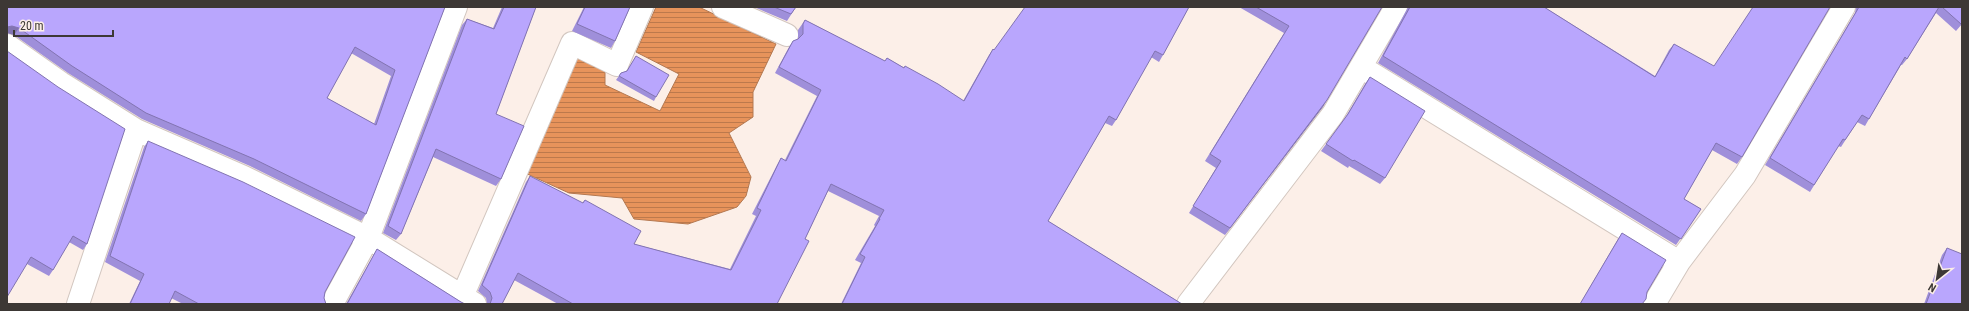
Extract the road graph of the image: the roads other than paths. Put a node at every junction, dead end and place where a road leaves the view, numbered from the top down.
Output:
1 (456, 7) edge
2 (642, 7) edge
3 (723, 7) edge
4 (1396, 7) edge
5 (1844, 7) edge
6 (787, 35) dead end
7 (7, 45) edge
8 (1361, 67) junction
9 (136, 130) junction
10 (368, 238) junction
11 (1679, 262) junction
12 (469, 300) edge
13 (78, 304) edge
14 (332, 304) edge
15 (1188, 304) edge
16 (1654, 304) edge

1 - 10 street
2 - 12 street
3 - 6 street
4 - 8 street
5 - 11 street
7 - 9 street
8 - 11 street
8 - 15 street
9 - 10 street
9 - 13 street
10 - 12 street
10 - 14 street
11 - 16 street

